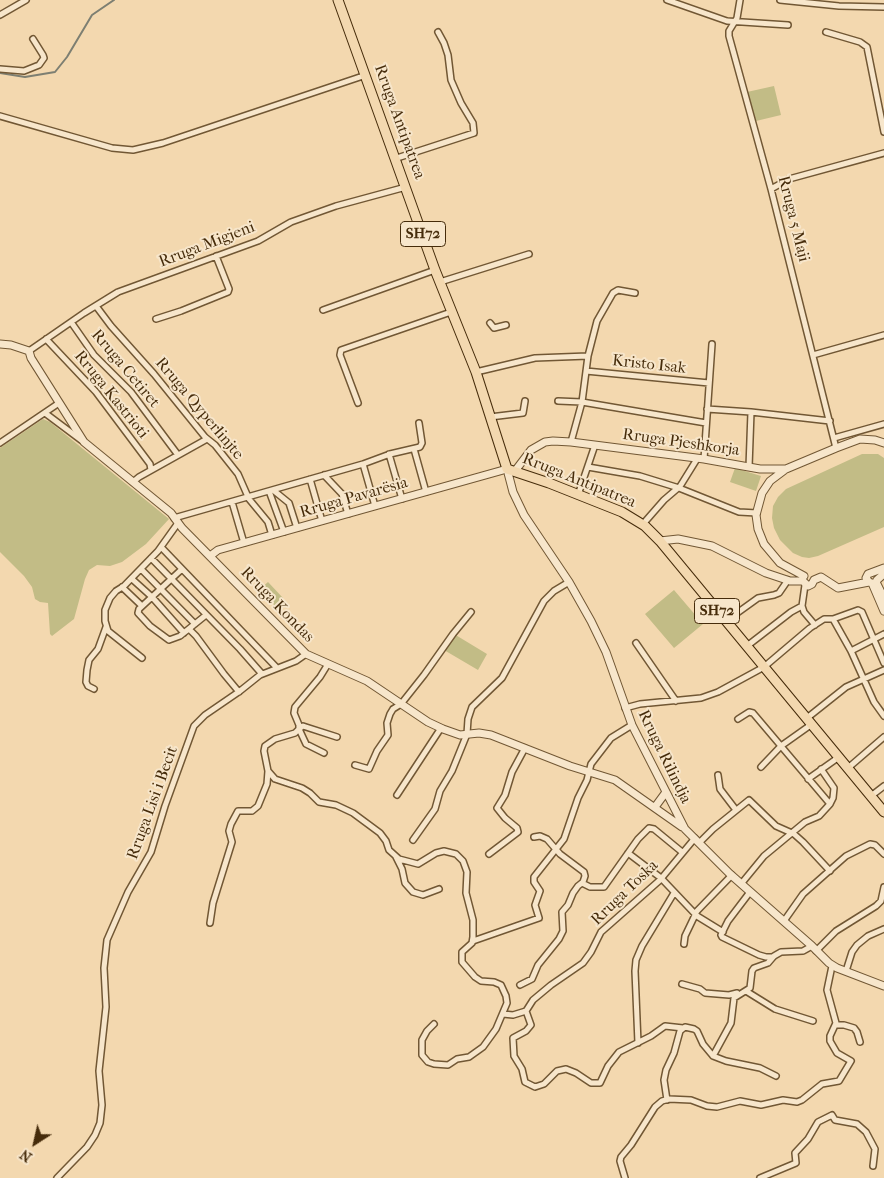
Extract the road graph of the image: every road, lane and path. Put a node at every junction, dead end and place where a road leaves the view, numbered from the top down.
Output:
1 (26, 0) edge
2 (338, 0) edge
3 (667, 0) edge
4 (740, 0) edge
5 (780, 0) edge
6 (884, 7) edge
7 (0, 15) edge
8 (735, 22) junction
9 (788, 26) dead end
10 (438, 32) dead end
11 (826, 32) dead end
12 (33, 39) dead end
13 (0, 69) edge
14 (366, 75) junction
15 (0, 116) edge
16 (884, 132) edge
17 (884, 154) edge
18 (394, 159) junction
19 (406, 187) junction
20 (771, 189) junction
21 (529, 254) dead end
22 (216, 256) junction
23 (435, 270) junction
24 (440, 282) junction
25 (635, 293) dead end
26 (96, 306) junction
27 (323, 310) dead end
28 (451, 312) junction
29 (156, 319) dead end
30 (71, 322) junction
31 (490, 323) dead end
32 (506, 325) dead end
33 (884, 336) edge
34 (46, 339) junction
35 (0, 344) edge
36 (712, 344) dead end
37 (28, 351) junction
38 (813, 355) junction
39 (588, 356) junction
40 (586, 371) junction
41 (476, 372) junction
42 (709, 383) junction
43 (558, 401) dead end
44 (525, 402) dead end
45 (582, 402) junction
46 (59, 403) junction
47 (358, 403) dead end
48 (707, 409) junction
49 (751, 412) junction
50 (45, 413) junction
51 (490, 418) junction
52 (830, 421) junction
53 (419, 423) dead end
54 (706, 423) junction
55 (884, 425) edge
56 (834, 438) junction
57 (207, 439) junction
58 (84, 442) junction
59 (571, 442) junction
60 (0, 443) edge
61 (884, 443) edge
62 (595, 445) junction
63 (836, 448) junction
64 (414, 449) junction
65 (389, 454) junction
66 (178, 455) junction
67 (700, 459) junction
68 (363, 464) junction
69 (588, 467) junction
70 (749, 467) junction
71 (786, 469) junction
72 (152, 470) junction
73 (511, 470) junction
74 (324, 475) junction
75 (310, 479) junction
76 (133, 482) junction
77 (678, 488) junction
78 (271, 491) junction
79 (426, 492) junction
80 (578, 495) junction
81 (248, 497) junction
82 (402, 499) junction
83 (232, 502) junction
84 (375, 506) junction
85 (757, 513) junction
86 (348, 514) junction
87 (176, 521) junction
88 (322, 521) junction
89 (643, 524) junction
90 (297, 528) junction
91 (284, 532) junction
92 (272, 535) junction
93 (660, 541) junction
94 (244, 543) junction
95 (161, 547) junction
96 (210, 556) junction
97 (151, 558) junction
98 (884, 568) edge
99 (141, 569) junction
100 (182, 569) junction
101 (870, 573) junction
102 (884, 574) edge
103 (132, 578) junction
104 (171, 579) junction
105 (788, 580) junction
106 (804, 581) junction
107 (569, 582) junction
108 (873, 582) junction
109 (122, 587) junction
110 (844, 588) junction
111 (161, 589) junction
112 (152, 597) junction
113 (884, 598) edge
114 (142, 606) junction
115 (802, 606) junction
116 (884, 611) edge
117 (471, 612) dead end
118 (206, 614) junction
119 (833, 620) junction
120 (726, 622) junction
121 (195, 624) junction
122 (815, 625) junction
123 (106, 627) junction
124 (186, 631) junction
125 (884, 634) edge
126 (874, 640) junction
127 (636, 643) dead end
128 (747, 646) junction
129 (851, 651) junction
130 (306, 654) junction
131 (142, 658) dead end
132 (884, 663) edge
133 (328, 664) junction
134 (764, 667) junction
135 (277, 668) junction
136 (884, 670) edge
137 (262, 674) junction
138 (863, 678) junction
139 (94, 689) dead end
140 (239, 692) junction
141 (676, 701) junction
142 (401, 704) junction
143 (625, 708) junction
144 (883, 712) edge
145 (738, 719) dead end
146 (809, 721) junction
147 (632, 725) junction
148 (441, 728) junction
149 (299, 730) junction
150 (467, 734) junction
151 (337, 737) dead end
152 (884, 737) edge
153 (781, 746) junction
154 (525, 748) junction
155 (324, 753) dead end
156 (839, 757) junction
157 (355, 766) dead end
158 (762, 767) dead end
159 (848, 768) junction
160 (821, 769) junction
161 (268, 771) junction
162 (588, 772) junction
163 (718, 775) dead end
164 (808, 779) junction
165 (884, 786) edge
166 (666, 792) junction
167 (397, 795) dead end
168 (871, 796) junction
169 (830, 804) junction
170 (655, 807) junction
171 (736, 810) junction
172 (884, 812) edge
173 (685, 829) junction
174 (791, 834) junction
175 (534, 837) dead end
176 (413, 840) dead end
177 (697, 841) junction
178 (555, 849) junction
179 (628, 852) junction
180 (682, 852) junction
181 (489, 854) dead end
182 (884, 854) edge
183 (396, 857) junction
184 (830, 872) junction
185 (732, 875) junction
186 (661, 878) junction
187 (582, 883) junction
188 (741, 884) junction
189 (884, 888) edge
190 (438, 889) dead end
191 (750, 892) junction
192 (674, 893) junction
193 (696, 914) junction
194 (784, 921) junction
195 (210, 923) dead end
196 (884, 929) edge
197 (723, 932) junction
198 (473, 941) junction
199 (684, 944) dead end
200 (814, 949) junction
201 (773, 957) junction
202 (832, 966) junction
203 (846, 971) junction
204 (682, 984) dead end
205 (520, 985) dead end
206 (884, 986) edge
207 (745, 992) junction
208 (526, 1011) junction
209 (503, 1014) junction
210 (813, 1021) dead end
211 (434, 1024) dead end
212 (836, 1025) junction
213 (683, 1028) junction
214 (860, 1042) dead end
215 (638, 1043) junction
216 (712, 1056) junction
217 (776, 1076) dead end
218 (667, 1100) junction
219 (873, 1166) dead end
220 (57, 1178) edge
221 (625, 1178) edge
222 (760, 1178) edge

1 - 7 street
2 - 14 main road, Rruga Antipatrea / SH72
3 - 8 street
4 - 8 street, Rruga 5 Maji
5 - 6 street
8 - 9 street
8 - 20 street, Rruga 5 Maji
10 - 18 street
11 - 16 street
12 - 13 street
14 - 15 street
14 - 18 main road, Rruga Antipatrea / SH72
17 - 20 street
18 - 19 main road, Rruga Antipatrea / SH72
19 - 22 street, Rruga Migjeni
19 - 23 main road, Rruga Antipatrea / SH72
20 - 38 street, Rruga 5 Maji
21 - 24 street
22 - 26 street, Rruga Migjeni
22 - 29 street
23 - 24 main road, Rruga Antipatrea / SH72
23 - 27 street
24 - 28 main road, Rruga Antipatrea / SH72
25 - 39 street
26 - 30 street, Rruga Migjeni
26 - 57 street, Rruga Qyperlinjte
28 - 41 main road, Rruga Antipatrea / SH72
28 - 47 street
30 - 34 street, Rruga Migjeni
30 - 66 street, Rruga Cetiret
31 - 32 street
33 - 38 street
34 - 37 street, Rruga Migjeni
34 - 72 street, Rruga Kastrioti
35 - 37 street
36 - 42 street
37 - 46 street, Rruga Kondas
38 - 52 street, Rruga 5 Maji
39 - 40 street
39 - 41 street
40 - 42 street, Kristo Isak
40 - 45 street
41 - 51 main road, Rruga Antipatrea / SH72
42 - 48 street
43 - 45 street
44 - 51 street
45 - 54 street
45 - 59 street
46 - 50 street
46 - 58 street, Rruga Kondas
48 - 49 street
48 - 54 street
49 - 52 street
49 - 70 street
50 - 58 street
50 - 60 street
51 - 73 main road, Rruga Antipatrea / SH72
52 - 56 street, Rruga 5 Maji
53 - 64 street
54 - 67 street
55 - 56 street
56 - 63 street, Rruga 5 Maji
57 - 66 street
57 - 81 street, Rruga Qyperlinjte
58 - 76 street, Rruga Kondas
59 - 62 street, Rruga Pjeshkorja
59 - 73 street, Rruga Pjeshkorja
61 - 63 street
62 - 67 street, Rruga Pjeshkorja
62 - 69 street
63 - 71 street
64 - 65 street
64 - 79 street
65 - 68 street
65 - 82 street
66 - 72 street
67 - 70 street, Rruga Pjeshkorja
67 - 77 street
68 - 74 street
68 - 84 street
69 - 77 street
69 - 80 street
70 - 71 street, Rruga Pjeshkorja
71 - 85 street
72 - 76 street
73 - 79 street, Rruga Pavarësia
73 - 80 main road, Rruga Antipatrea / SH72
73 - 107 street, Rruga Rilindja
74 - 75 street
74 - 86 street
75 - 78 street
75 - 88 street
76 - 87 street, Rruga Kondas
77 - 85 street
77 - 89 street
78 - 81 street
78 - 90 street
78 - 91 street
79 - 82 street, Rruga Pavarësia
80 - 89 main road, Rruga Antipatrea / SH72
81 - 83 street
81 - 92 street, Rruga Qyperlinjte
82 - 84 street, Rruga Pavarësia
83 - 87 street
83 - 94 street
84 - 86 street, Rruga Pavarësia
85 - 106 street
86 - 88 street, Rruga Pavarësia
87 - 95 street
87 - 96 street, Rruga Kondas
88 - 90 street, Rruga Pavarësia
89 - 93 main road, Rruga Antipatrea / SH72
90 - 91 street, Rruga Pavarësia
91 - 92 street, Rruga Pavarësia
92 - 94 street, Rruga Pavarësia
93 - 105 street
93 - 120 main road, Rruga Antipatrea / SH72
94 - 96 street, Rruga Pavarësia
95 - 97 street
95 - 100 street
96 - 130 street, Rruga Kondas
97 - 99 street
97 - 104 street
98 - 101 street
99 - 103 street
99 - 111 street
100 - 104 street
100 - 135 street
101 - 108 street
101 - 110 street
102 - 108 street
103 - 109 street
103 - 112 street
104 - 111 street
104 - 118 street
105 - 106 street
105 - 120 street
106 - 110 street
106 - 115 street
107 - 143 street, Rruga Rilindja
107 - 150 street
108 - 110 street
108 - 113 street
108 - 116 street
109 - 114 street
109 - 123 street
111 - 112 street
111 - 121 street
112 - 114 street
112 - 124 street
114 - 124 street
115 - 122 street
115 - 128 street
117 - 142 street
118 - 121 street
118 - 137 street
119 - 122 street
119 - 126 street
119 - 129 street
120 - 128 main road, Rruga Antipatrea / SH72
121 - 124 street
122 - 134 street
123 - 131 street
123 - 139 street
124 - 140 street
125 - 126 street
126 - 129 street
126 - 132 street
127 - 141 street
128 - 134 main road, Rruga Antipatrea / SH72
129 - 138 street
130 - 133 street, Rruga Kondas
130 - 135 street, Rruga Lisi i Becit
133 - 142 street, Rruga Kondas
133 - 149 street
134 - 141 street
134 - 146 main road, Rruga Antipatrea / SH72
135 - 137 street, Rruga Lisi i Becit
136 - 138 street
137 - 140 street, Rruga Lisi i Becit
138 - 144 street
138 - 146 street
140 - 220 street, Rruga Lisi i Becit
141 - 143 street
142 - 148 street, Rruga Kondas
142 - 157 street
143 - 147 street, Rruga Rilindja
145 - 153 street
146 - 153 street
146 - 156 main road, Rruga Antipatrea / SH72
147 - 162 street
147 - 166 street, Rruga Rilindja
148 - 150 street, Rruga Kondas
148 - 167 street
149 - 151 street
149 - 155 street
149 - 161 street
150 - 154 street, Rruga Kondas
150 - 176 street
152 - 159 street
153 - 158 street
153 - 164 street
154 - 162 street, Rruga Kondas
154 - 181 street
156 - 159 main road, Rruga Antipatrea / SH72
156 - 160 street
159 - 168 main road, Rruga Antipatrea / SH72
160 - 164 street
160 - 169 street
161 - 183 street
161 - 195 street
162 - 170 street, Rruga Kondas
162 - 178 street
163 - 171 street
164 - 169 street
165 - 168 street
166 - 170 street
166 - 173 street, Rruga Rilindja
168 - 172 main road, Rruga Antipatrea / SH72
169 - 174 street
170 - 173 street, Rruga Kondas
171 - 174 street
171 - 177 street, Rruga Toska
173 - 177 street, Rruga Rilindja
174 - 184 street
174 - 188 street
175 - 178 street
177 - 180 street, Rruga Toska
177 - 185 street, Rruga Rilindja
178 - 187 street
178 - 198 street
179 - 180 street
179 - 186 street
179 - 187 street
180 - 186 street, Rruga Toska
182 - 184 street
183 - 190 street
183 - 198 street
184 - 194 street
185 - 188 street, Rruga Rilindja
185 - 193 street
186 - 192 street
186 - 208 street, Rruga Toska
187 - 205 street
188 - 191 street, Rruga Rilindja
189 - 200 street
191 - 194 street, Rruga Rilindja
191 - 197 street
192 - 193 street
192 - 215 street
193 - 197 street
193 - 199 street
194 - 200 street, Rruga Rilindja
196 - 203 street
197 - 201 street
198 - 209 street
200 - 201 street
200 - 202 street, Rruga Rilindja
201 - 207 street
202 - 203 street, Rruga Rilindja
202 - 212 street
203 - 206 street, Rruga Rilindja
204 - 207 street
207 - 210 street
207 - 216 street
208 - 209 street
208 - 215 street
209 - 211 street
212 - 214 street
212 - 218 street
213 - 215 street
213 - 216 street
213 - 218 street
216 - 217 street
218 - 221 street
219 - 222 street

